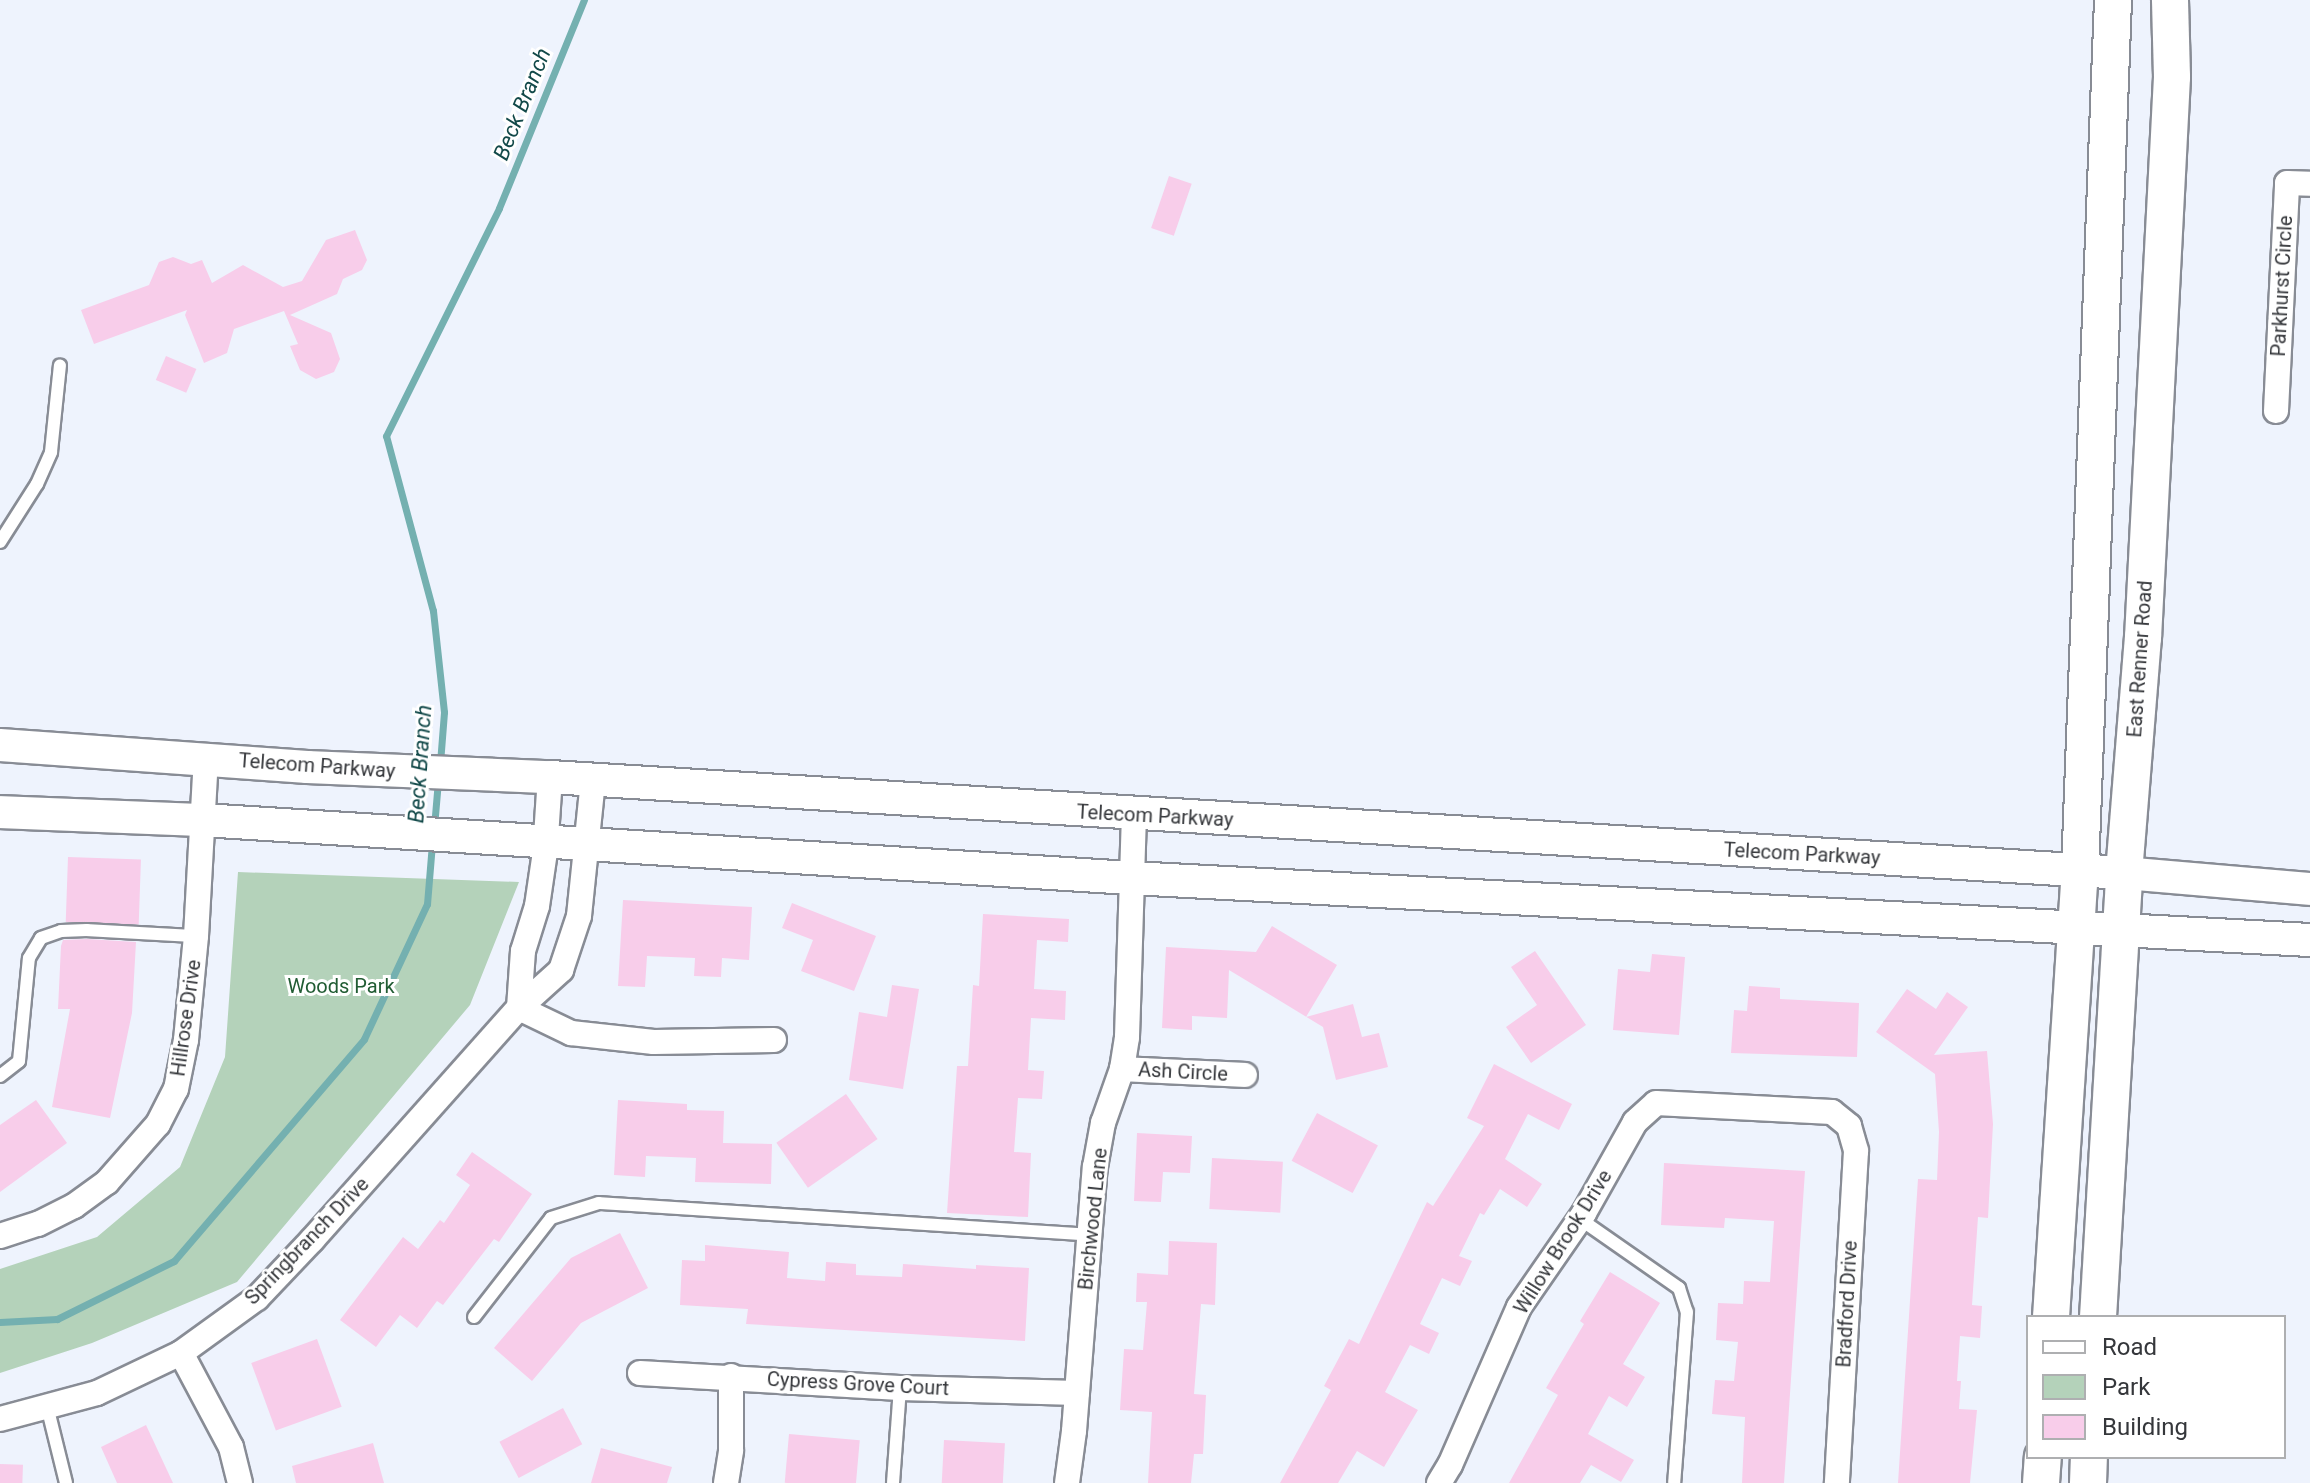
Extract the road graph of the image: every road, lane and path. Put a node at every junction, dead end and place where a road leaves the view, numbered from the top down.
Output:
1 (2113, 0) edge
2 (2170, 0) edge
3 (2310, 184) edge
4 (60, 365) dead end
5 (2276, 411) dead end
6 (0, 542) edge
7 (0, 745) edge
8 (206, 758) junction
9 (550, 777) junction
10 (593, 780) junction
11 (0, 812) edge
12 (1134, 814) junction
13 (203, 820) junction
14 (545, 841) junction
15 (587, 845) junction
16 (2080, 871) junction
17 (2124, 873) junction
18 (1131, 878) junction
19 (2310, 889) edge
20 (2075, 930) junction
21 (2121, 932) junction
22 (196, 936) junction
23 (527, 937) junction
24 (2310, 940) edge
25 (569, 948) junction
26 (519, 1008) junction
27 (774, 1040) dead end
28 (1122, 1069) junction
29 (1245, 1075) dead end
30 (0, 1076) edge
31 (1849, 1126) joint
32 (1580, 1219) junction
33 (1090, 1235) junction
34 (0, 1236) edge
35 (2051, 1315) edge
36 (2098, 1315) edge
37 (474, 1317) dead end
38 (181, 1353) junction
39 (640, 1373) dead end
40 (731, 1376) junction
41 (900, 1388) junction
42 (1077, 1393) junction
43 (47, 1406) junction
44 (0, 1419) edge
45 (2043, 1459) edge
46 (2089, 1459) edge
47 (66, 1483) edge
48 (240, 1483) edge
49 (726, 1483) edge
50 (893, 1483) edge
51 (1067, 1483) edge
52 (1439, 1483) edge
53 (1674, 1483) edge
54 (1837, 1483) edge
55 (2041, 1483) edge
56 (2088, 1483) edge

1 - 16 main road
2 - 17 main road, East Renner Road
3 - 5 street, Parkhurst Circle
4 - 6 lane
7 - 8 street, Telecom Parkway
8 - 9 street, Telecom Parkway
8 - 13 street, Hillrose Drive
9 - 10 street, Telecom Parkway
9 - 14 street
10 - 12 street, Telecom Parkway
10 - 15 street, Springbranch Drive
11 - 13 street
12 - 16 street, Telecom Parkway
12 - 18 street, Birchwood Lane
13 - 14 street
13 - 22 street, Hillrose Drive
14 - 15 street
14 - 23 street
15 - 18 street
15 - 25 street, Springbranch Drive
16 - 17 street, Telecom Parkway
16 - 20 main road
17 - 19 street, Telecom Parkway
17 - 21 main road, East Renner Road
18 - 20 street
18 - 28 street, Birchwood Lane
20 - 21 street
20 - 35 main road
21 - 24 street
21 - 36 main road, East Renner Road
22 - 30 lane
22 - 34 street, Hillrose Drive
23 - 25 street
23 - 26 street
25 - 26 street, Springbranch Drive
26 - 27 street
26 - 38 street, Springbranch Drive
28 - 29 street, Ash Circle
28 - 33 street, Birchwood Lane
31 - 32 street, Willow Brook Drive
31 - 54 street, Bradford Drive
32 - 52 street, Willow Brook Drive
32 - 53 lane
33 - 37 lane
33 - 42 street, Birchwood Lane
38 - 43 street, Springbranch Drive
38 - 48 street
39 - 40 street, Cypress Grove Court
40 - 41 street, Cypress Grove Court
40 - 49 street
41 - 42 street, Cypress Grove Court
41 - 50 lane
42 - 51 street, Birchwood Lane
43 - 44 street, Springbranch Drive
43 - 47 lane
45 - 55 main road
46 - 56 main road

